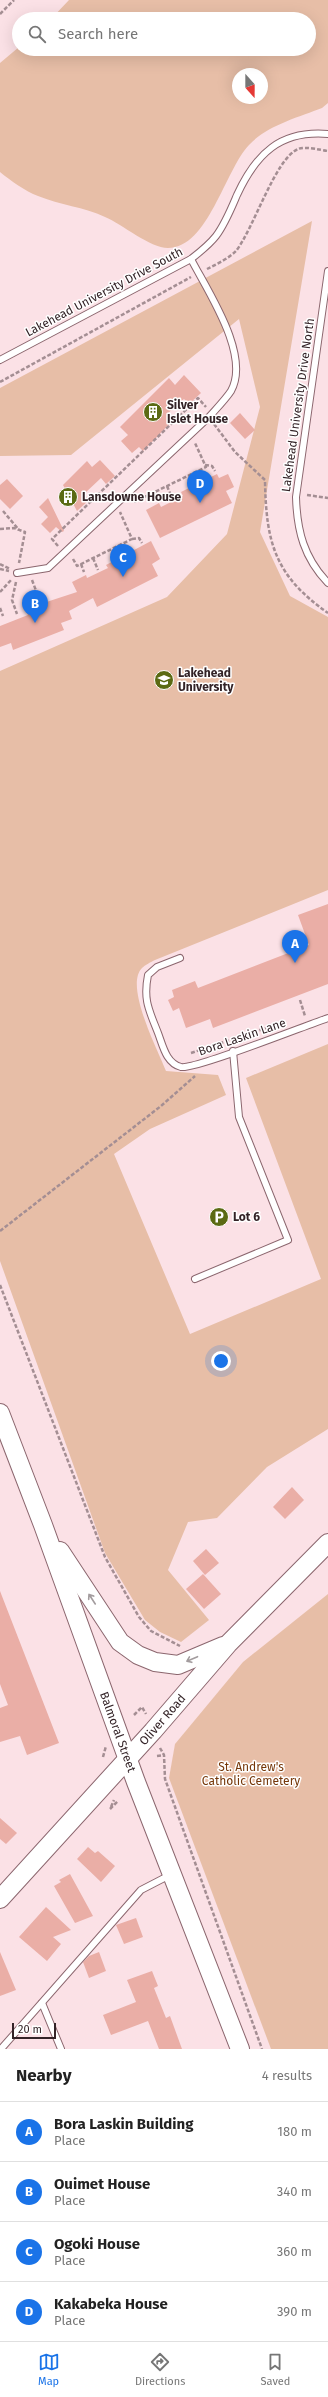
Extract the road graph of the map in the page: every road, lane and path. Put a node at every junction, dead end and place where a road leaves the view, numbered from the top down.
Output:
1 (14, 0) edge
2 (0, 14) edge
3 (328, 134) edge
4 (191, 259) junction
5 (328, 271) edge
6 (0, 360) edge
7 (210, 415) junction
8 (190, 434) junction
9 (205, 465) junction
10 (215, 471) dead end
11 (190, 475) junction
12 (194, 483) dead end
13 (167, 486) junction
14 (154, 493) junction
15 (296, 494) junction
16 (172, 498) dead end
17 (328, 498) edge
18 (158, 502) dead end
19 (129, 505) dead end
20 (125, 508) dead end
21 (3, 511) dead end
22 (0, 529) edge
23 (19, 530) junction
24 (132, 539) junction
25 (142, 544) dead end
26 (117, 546) junction
27 (66, 551) junction
28 (120, 555) dead end
29 (93, 558) junction
30 (81, 564) junction
31 (98, 570) dead end
32 (29, 571) junction
33 (84, 572) dead end
34 (17, 573) junction
35 (328, 583) edge
36 (0, 592) edge
37 (40, 601) dead end
38 (0, 608) edge
39 (328, 613) edge
40 (17, 614) dead end
41 (3, 616) dead end
42 (180, 958) dead end
43 (300, 1000) dead end
44 (311, 1014) dead end
45 (305, 1016) junction
46 (298, 1018) dead end
47 (328, 1018) edge
48 (270, 1027) dead end
49 (233, 1051) junction
50 (191, 1053) dead end
51 (199, 1070) dead end
52 (0, 1232) edge
53 (195, 1279) dead end
54 (0, 1285) edge
55 (0, 1413) edge
56 (44, 1525) junction
57 (328, 1543) edge
58 (228, 1644) junction
59 (186, 1648) dead end
60 (146, 1714) dead end
61 (134, 1715) dead end
62 (160, 1747) dead end
63 (104, 1748) dead end
64 (164, 1755) junction
65 (157, 1756) dead end
66 (103, 1757) dead end
67 (127, 1759) junction
68 (114, 1800) dead end
69 (118, 1801) dead end
70 (172, 1875) junction
71 (0, 1899) edge
72 (42, 2002) junction
73 (1, 2049) edge
74 (61, 2049) edge
75 (240, 2049) edge
76 (262, 2049) edge

1 - 2 path
3 - 4 lane, Lakehead University Drive South
4 - 6 lane, Lakehead University Drive South
4 - 7 lane
5 - 15 lane, Lakehead University Drive North
7 - 8 lane
7 - 27 path
7 - 39 path
8 - 9 path
8 - 27 lane
9 - 10 path
9 - 11 path
11 - 12 path
11 - 13 path
13 - 14 path
13 - 16 path
14 - 18 path
14 - 19 path
15 - 17 path
15 - 35 lane, Lakehead University Drive North
20 - 24 path
21 - 23 path
22 - 23 path
23 - 34 path
24 - 25 path
24 - 26 path
26 - 28 path
26 - 29 path
27 - 30 path
27 - 32 lane
29 - 30 path
29 - 31 path
30 - 33 path
32 - 34 lane
32 - 37 path
34 - 36 path
34 - 40 path
38 - 41 path
42 - 49 lane, Bora Laskin Lane
43 - 45 path
44 - 45 path
45 - 46 path
47 - 49 lane, Bora Laskin Lane
48 - 50 path
49 - 53 lane
51 - 52 path
54 - 59 path
55 - 56 main road, Balmoral Street
58 -> 56 main road
56 - 67 main road, Balmoral Street
57 - 58 main road, Oliver Road
58 - 67 main road, Oliver Road
60 - 61 path
62 - 64 path
63 - 66 path
64 - 65 path
64 - 76 path
67 - 70 main road, Balmoral Street
67 - 71 main road, Oliver Road
68 - 69 path
70 - 72 lane
70 - 75 main road, Balmoral Street
72 - 73 lane
72 - 74 lane

